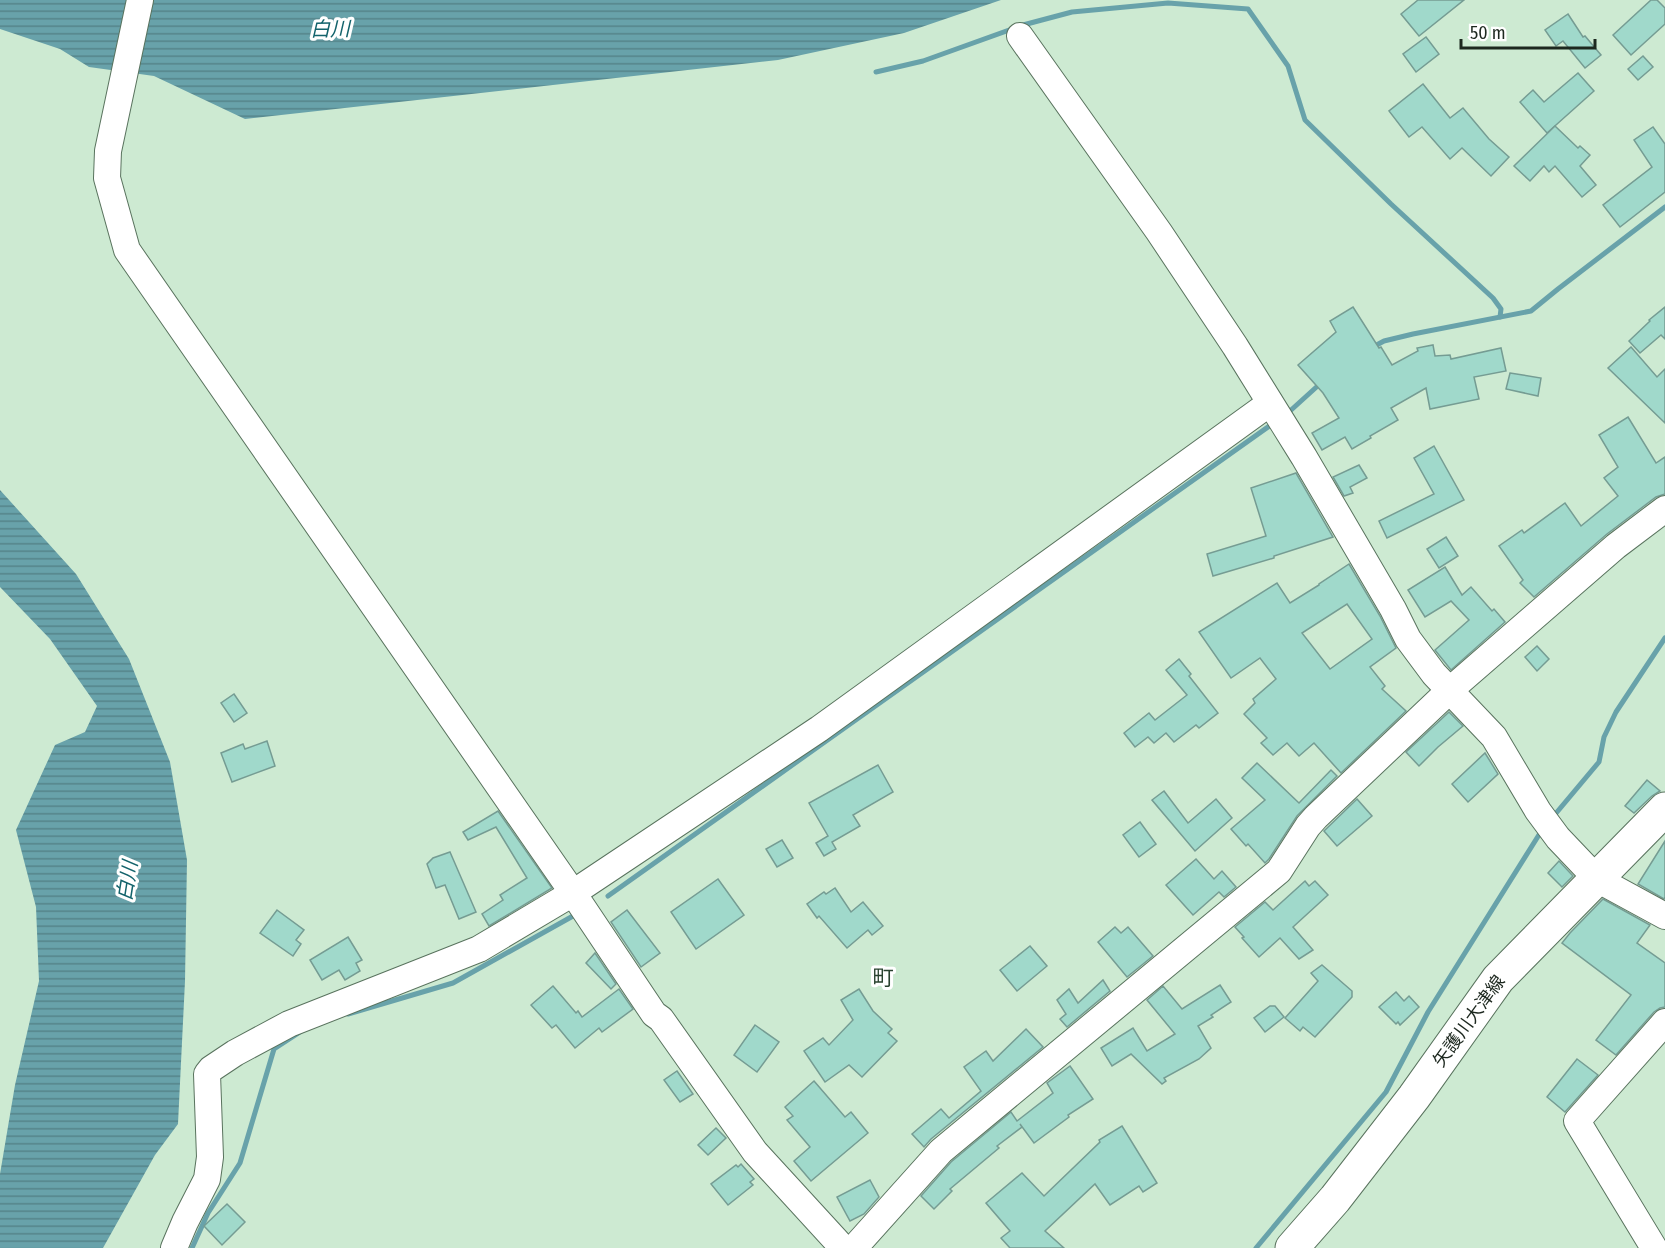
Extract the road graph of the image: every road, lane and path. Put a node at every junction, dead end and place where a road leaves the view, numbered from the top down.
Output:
1 (140, 0) edge
2 (1020, 36) dead end
3 (1270, 404) junction
4 (1665, 509) edge
5 (1450, 690) junction
6 (1665, 809) edge
7 (1597, 879) junction
8 (573, 893) junction
9 (1665, 916) edge
10 (1665, 1022) edge
11 (174, 1248) edge
12 (843, 1248) edge
13 (854, 1248) edge
14 (1292, 1248) edge
15 (1654, 1248) edge

1 - 8 street
2 - 3 street
3 - 5 street
3 - 8 street
4 - 5 street
5 - 7 street
5 - 13 street
6 - 7 main road, 矢護川大津線
7 - 9 street
7 - 14 main road, 矢護川大津線
8 - 11 street
8 - 12 street
10 - 15 street

